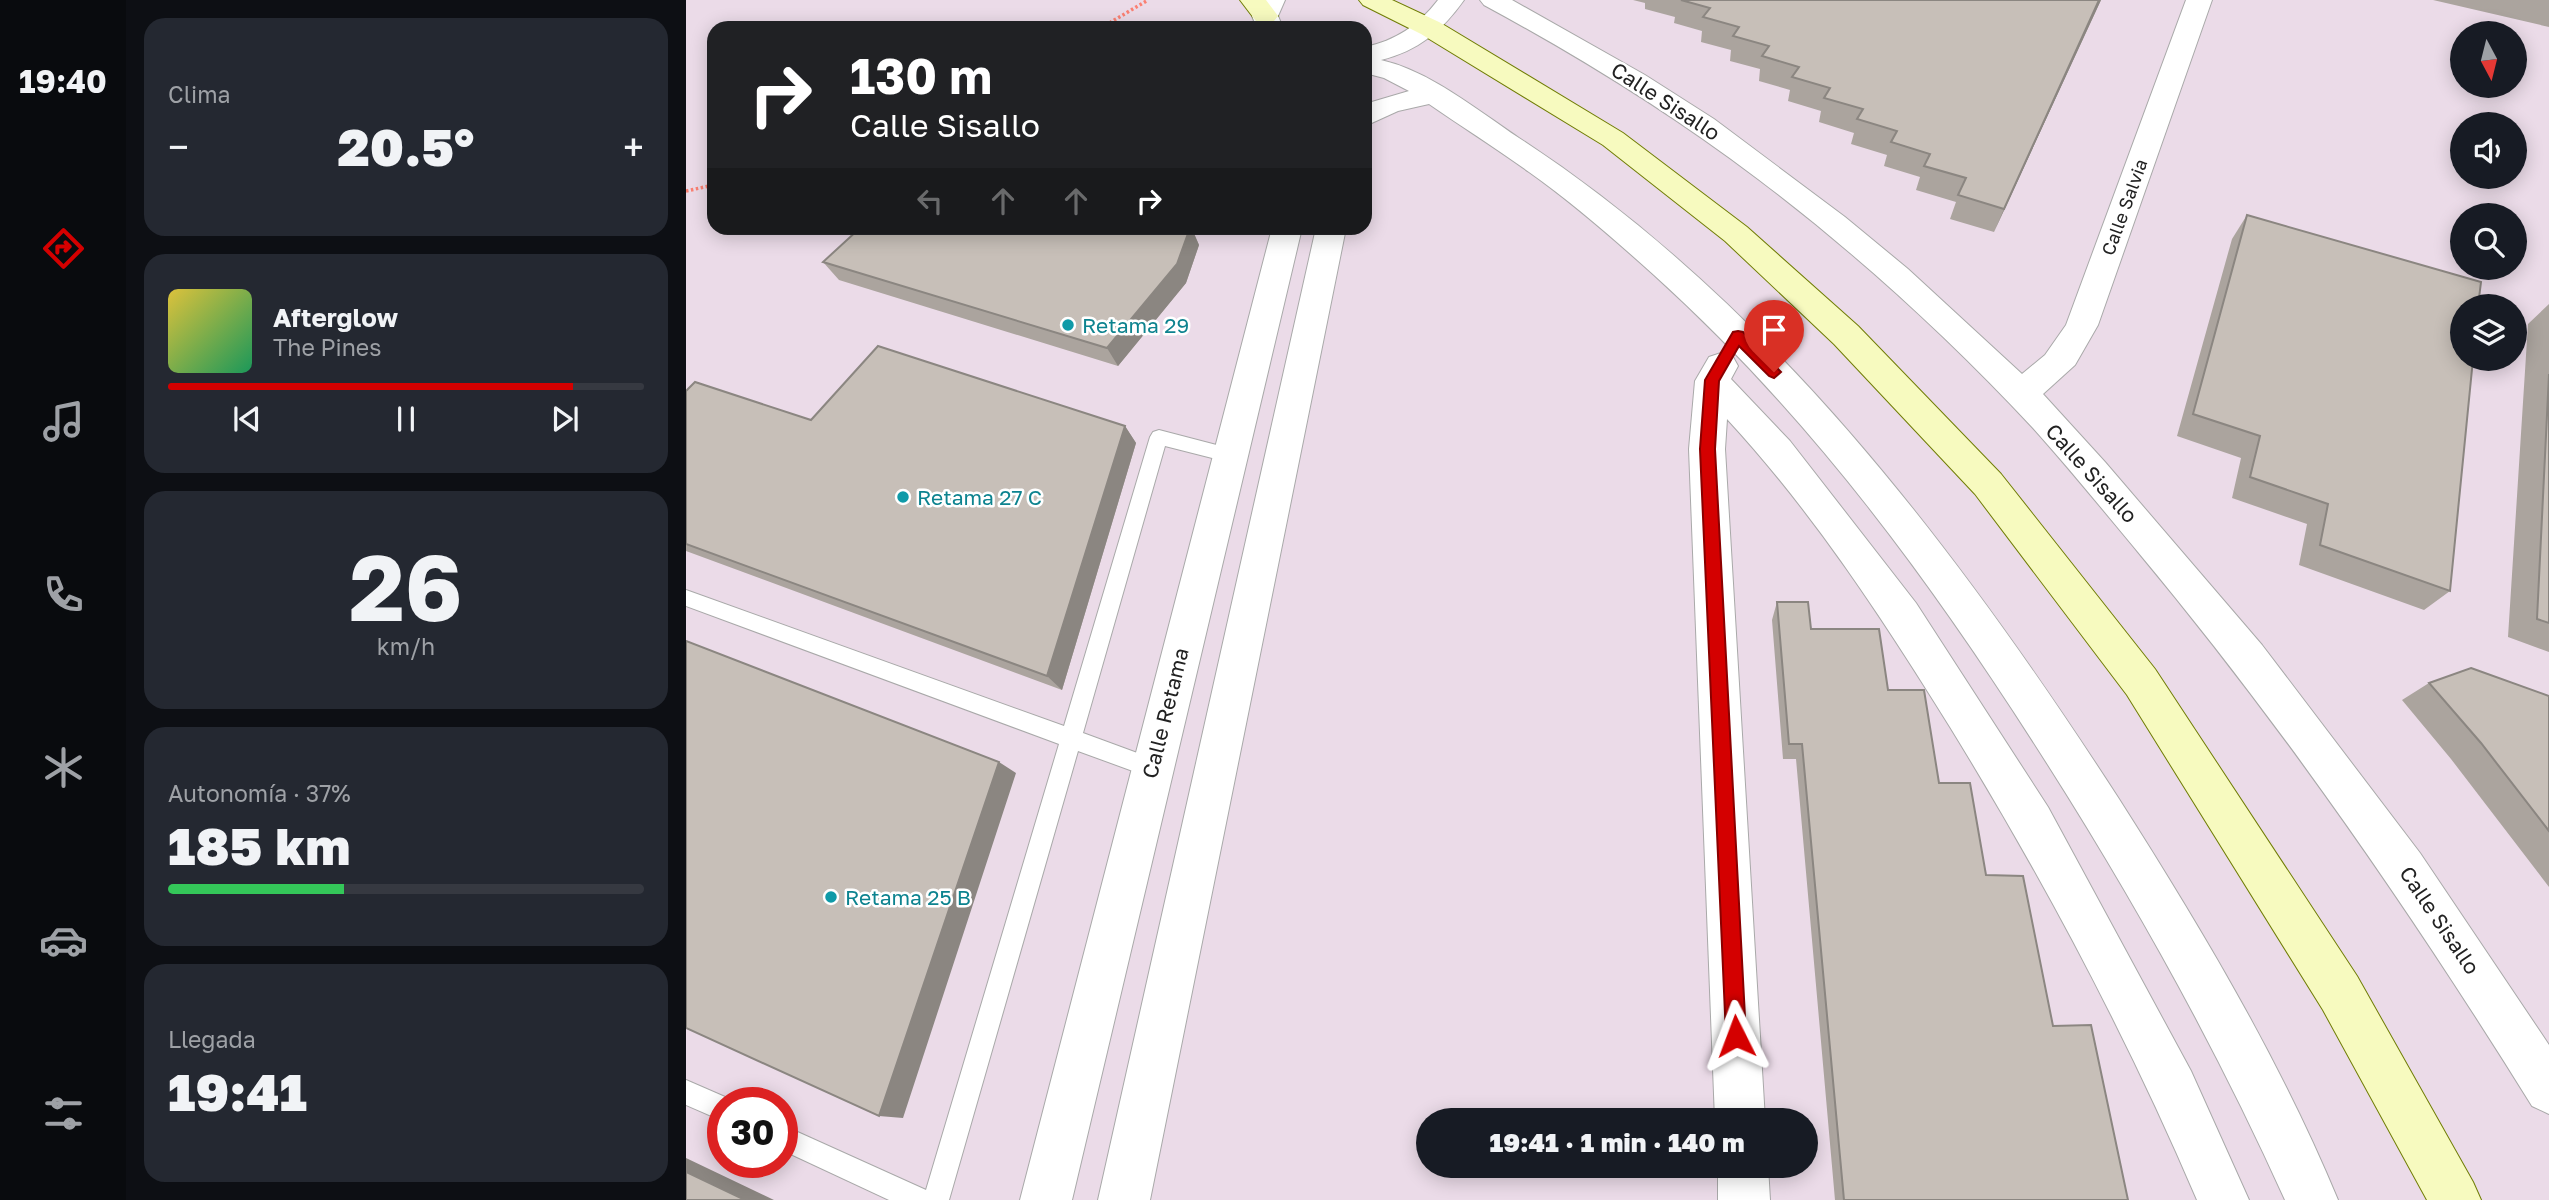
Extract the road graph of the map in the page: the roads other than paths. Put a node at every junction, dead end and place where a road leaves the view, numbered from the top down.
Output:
1 (1372, 0) edge
2 (1493, 0) edge
3 (2199, 0) edge
4 (1440, 14) edge
5 (1373, 65) edge
6 (1434, 95) junction
7 (1372, 111) edge
8 (1285, 235) edge
9 (1330, 235) edge
10 (1738, 336) junction
11 (1712, 380) junction
12 (2020, 392) junction
13 (1228, 455) junction
14 (686, 598) edge
15 (1071, 738) junction
16 (1152, 768) junction
17 (2549, 1089) edge
18 (686, 1093) edge
19 (707, 1103) edge
20 (1739, 1108) edge
21 (798, 1144) edge
22 (1743, 1178) edge
23 (918, 1200) edge
24 (936, 1200) edge
25 (1046, 1200) edge
26 (1124, 1200) edge
27 (1744, 1200) edge
28 (2223, 1200) edge
29 (2312, 1200) edge
30 (2455, 1200) edge

1 - 4 street
2 - 12 street, Calle Sisallo
3 - 12 street, Calle Salvia
4 - 5 street
4 - 30 street
5 - 6 street
6 - 7 street
6 - 10 street
8 - 13 street, Calle Retama
9 - 26 street
10 - 11 street
10 - 29 street
11 - 20 street
11 - 28 street
12 - 17 street, Calle Sisallo
13 - 15 lane
13 - 16 street, Calle Retama
14 - 15 lane
15 - 16 lane
15 - 24 lane
16 - 25 street, Calle Retama
18 - 19 lane
21 - 23 lane
22 - 27 street

